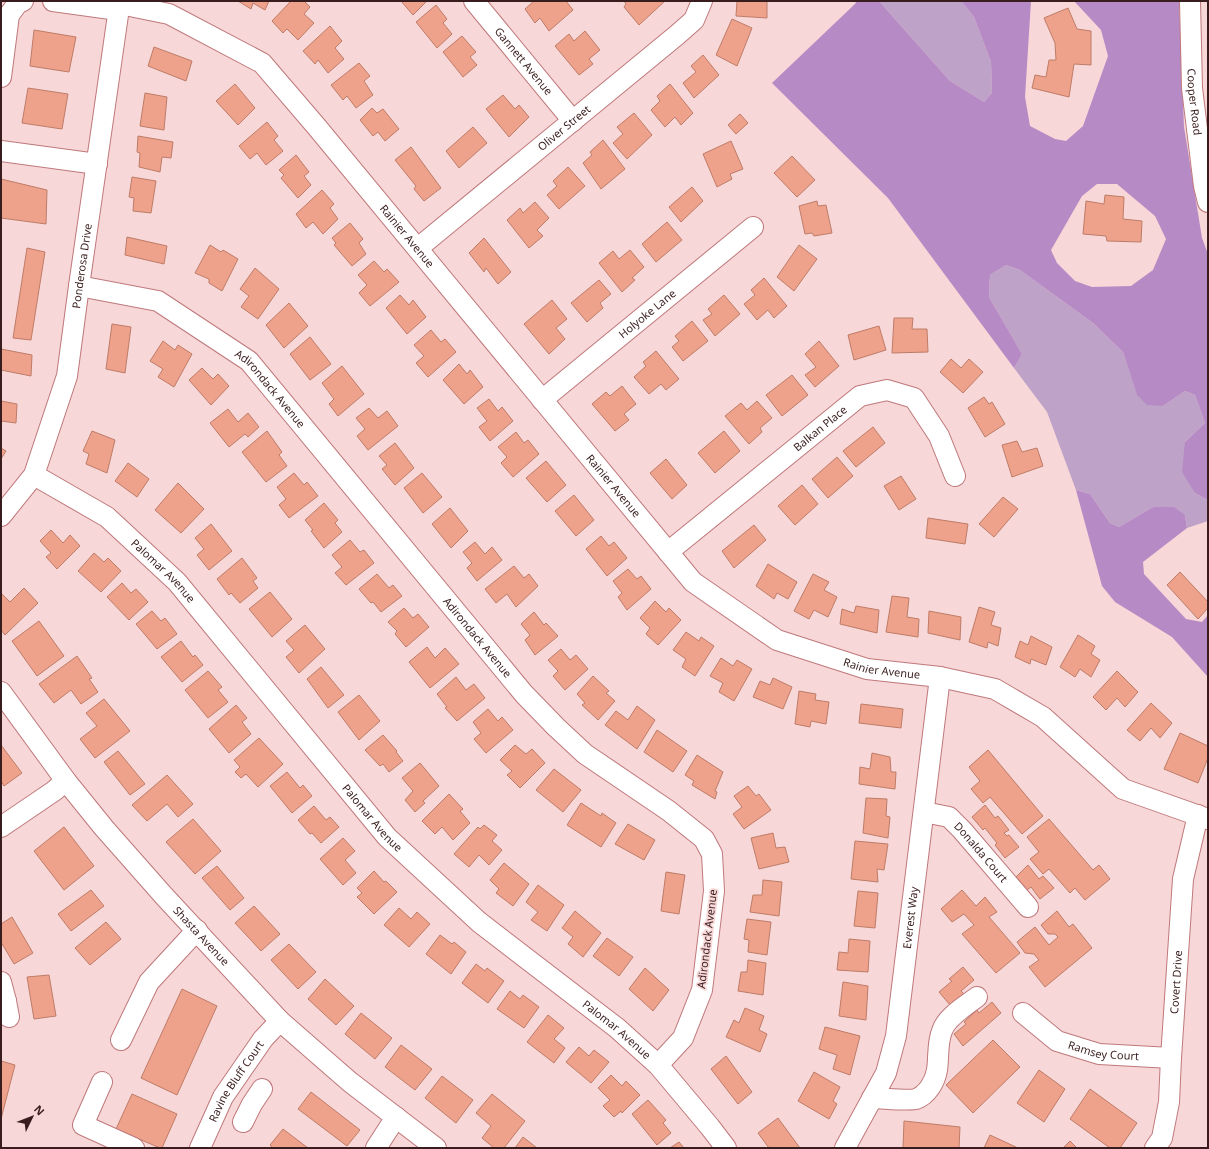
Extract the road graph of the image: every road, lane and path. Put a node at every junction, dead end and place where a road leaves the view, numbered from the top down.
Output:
1 (23, 1) edge
2 (53, 1) edge
3 (474, 1) edge
4 (702, 1) edge
5 (1190, 1) edge
6 (119, 5) edge
7 (1, 76) edge
8 (573, 121) junction
9 (1, 151) edge
10 (96, 164) junction
11 (1208, 202) edge
12 (753, 227) dead end
13 (418, 248) junction
14 (79, 286) junction
15 (542, 400) junction
16 (34, 475) junction
17 (955, 476) dead end
18 (1, 516) edge
19 (668, 552) junction
20 (940, 677) junction
21 (3, 700) edge
22 (66, 781) junction
23 (924, 812) junction
24 (1203, 817) edge
25 (1, 827) edge
26 (1028, 907) dead end
27 (197, 930) junction
28 (977, 997) dead end
29 (1023, 1013) dead end
30 (280, 1021) junction
31 (121, 1040) dead end
32 (1170, 1058) junction
33 (658, 1065) junction
34 (102, 1082) dead end
35 (227, 1090) junction
36 (872, 1098) junction
37 (396, 1117) junction
38 (243, 1122) dead end
39 (426, 1145) edge
40 (134, 1148) edge
41 (200, 1148) edge
42 (376, 1148) edge
43 (726, 1148) edge
44 (845, 1148) edge
45 (1155, 1148) edge

1 - 7 street
2 - 6 street, Rainier Avenue
3 - 8 street, Gannett Avenue
4 - 8 street, Oliver Street
5 - 11 street, Cooper Road
6 - 10 street, Ponderosa Drive
6 - 13 street, Rainier Avenue
8 - 13 street, Oliver Street
9 - 10 street
10 - 14 street, Ponderosa Drive
12 - 15 street, Holyoke Lane
13 - 15 street, Rainier Avenue
14 - 16 street, Ponderosa Drive
14 - 33 street, Adirondack Avenue
15 - 19 street, Rainier Avenue
16 - 18 street, Ponderosa Drive
16 - 33 street, Palomar Avenue
17 - 19 street, Balkan Place
19 - 20 street, Rainier Avenue
20 - 23 street, Everest Way
20 - 24 street, Rainier Avenue
21 - 22 street, Shasta Avenue
22 - 25 street
22 - 27 street, Shasta Avenue
23 - 26 street, Donalda Court
23 - 36 street, Everest Way
24 - 32 street, Covert Drive
27 - 30 street, Shasta Avenue
27 - 31 street
28 - 36 street
29 - 32 street, Ramsey Court
30 - 35 street, Ravine Bluff Court
30 - 37 street, Shasta Avenue
32 - 45 street, Covert Drive
33 - 43 street, Palomar Avenue
34 - 40 street
35 - 38 street
35 - 41 street, Ravine Bluff Court
36 - 44 street, Everest Way
37 - 39 street, Shasta Avenue
37 - 42 street

